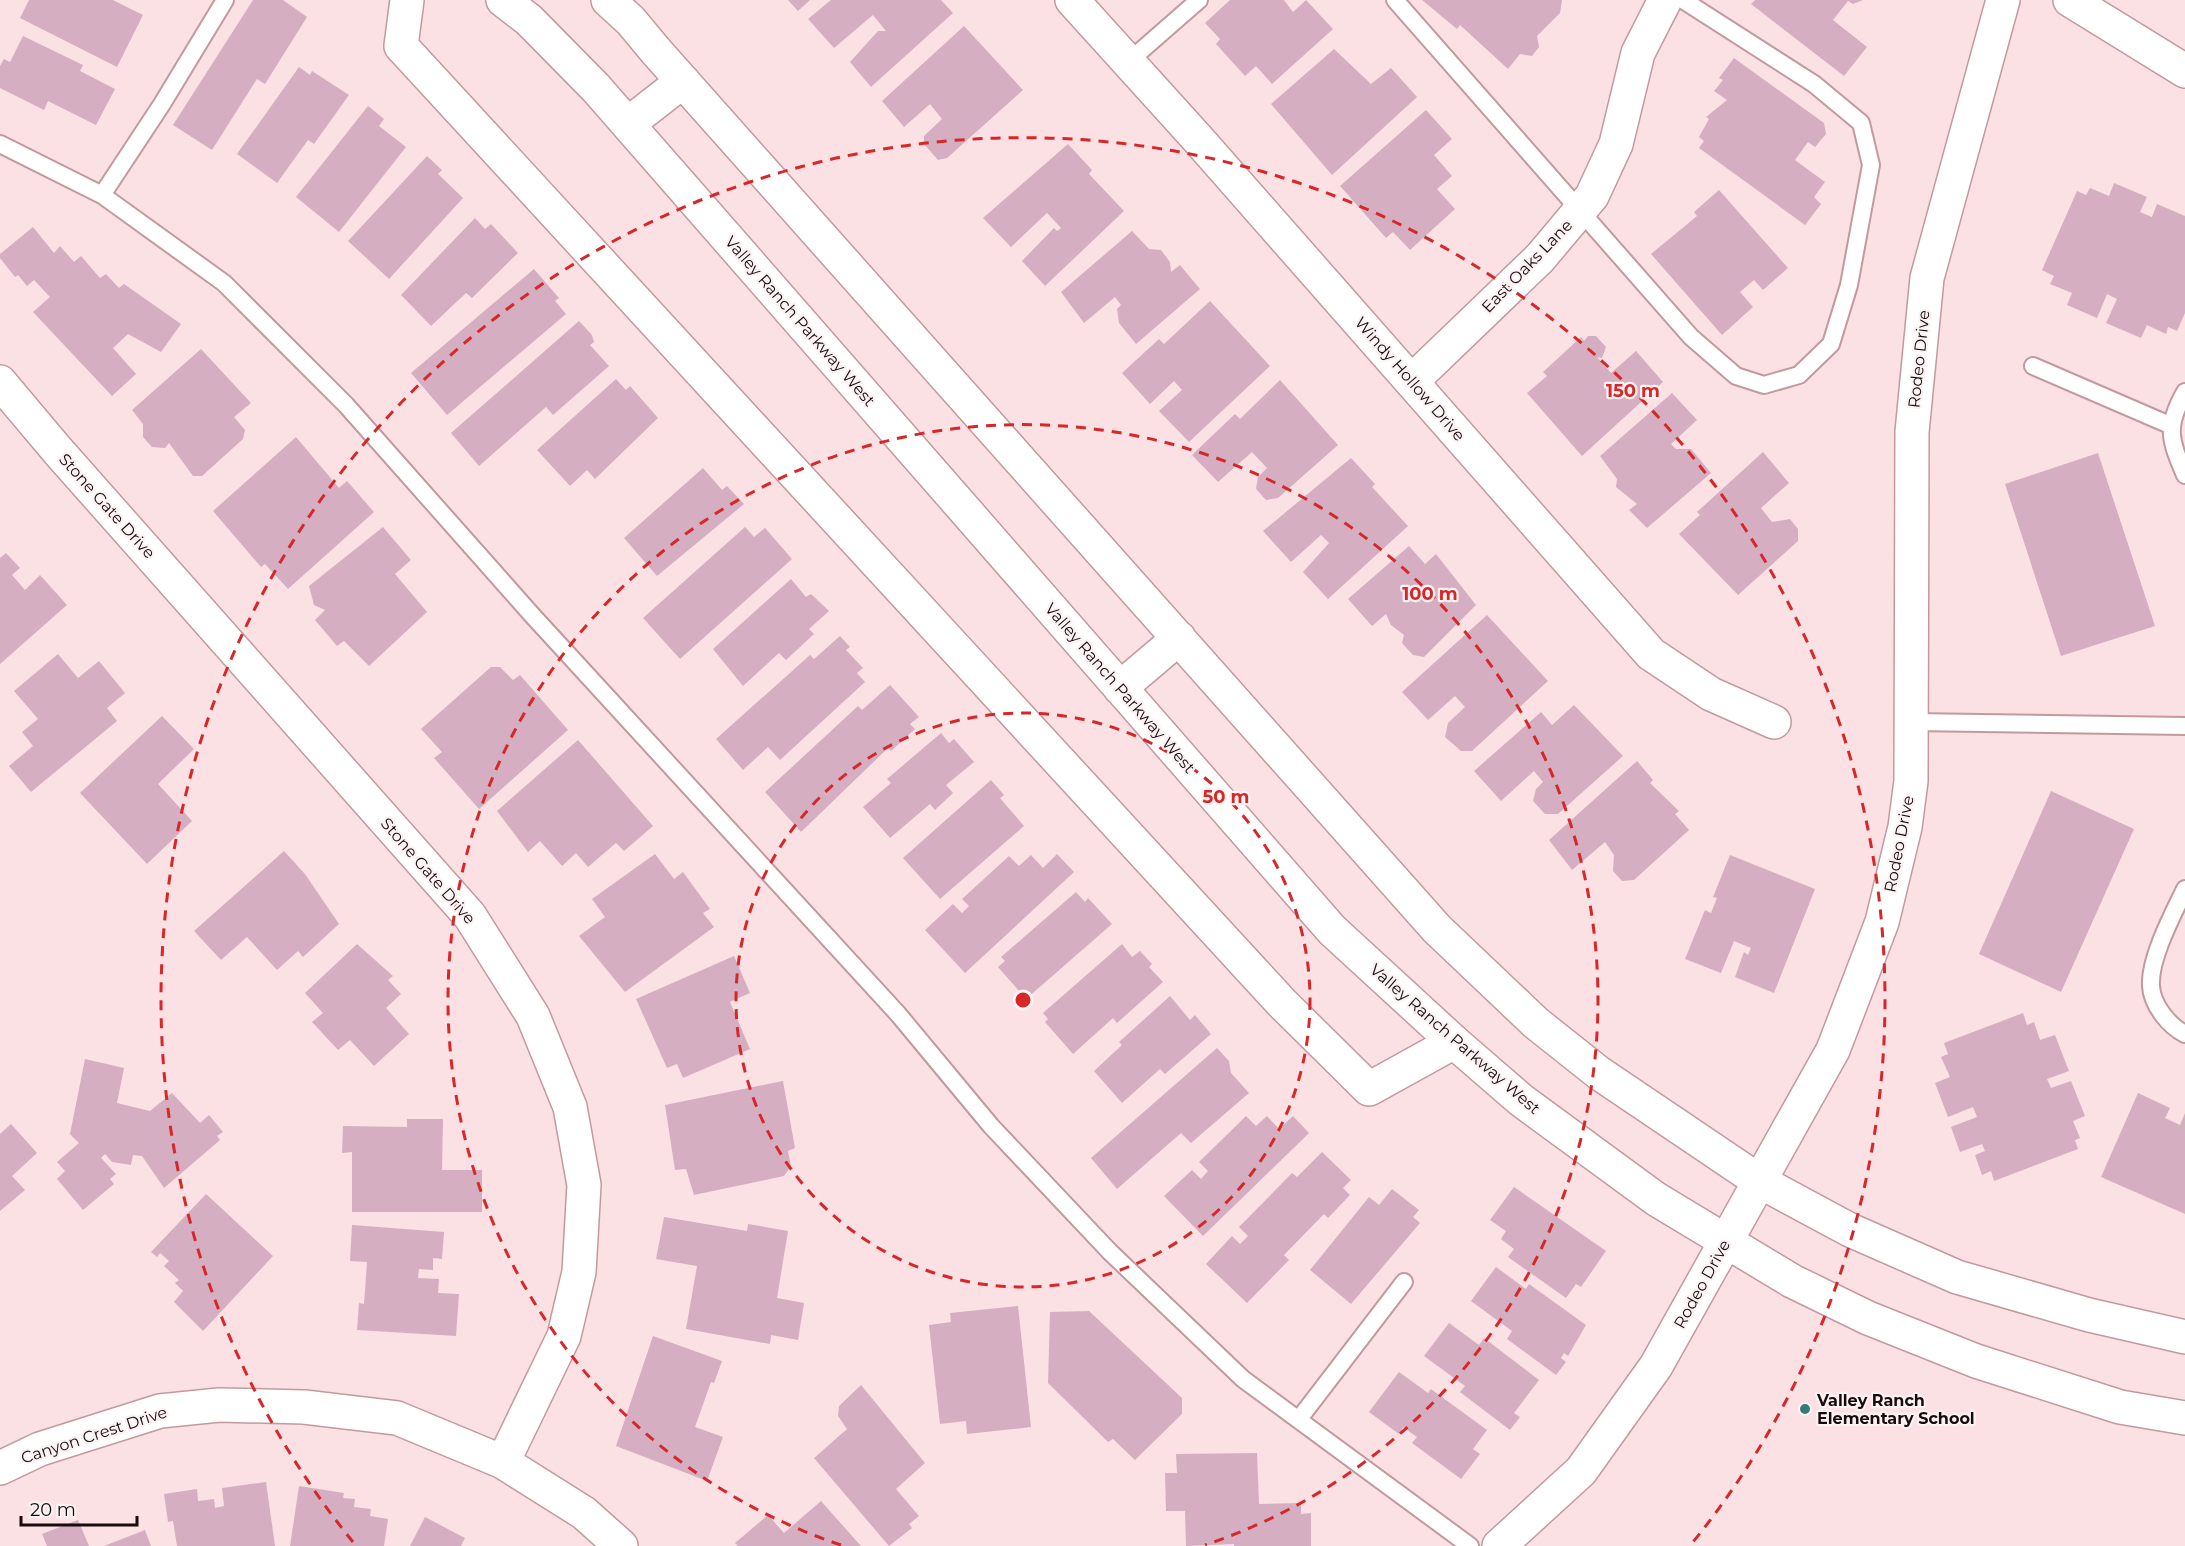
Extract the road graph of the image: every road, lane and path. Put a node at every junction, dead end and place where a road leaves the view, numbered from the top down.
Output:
1 (225, 0) edge
2 (407, 0) edge
3 (503, 0) edge
4 (608, 0) edge
5 (1072, 0) edge
6 (1199, 0) edge
7 (1395, 0) edge
8 (1665, 0) edge
9 (1683, 0) edge
10 (2003, 0) edge
11 (2070, 0) edge
12 (1128, 62) junction
13 (2185, 70) edge
14 (683, 81) junction
15 (628, 124) junction
16 (0, 144) edge
17 (102, 195) junction
18 (1580, 212) junction
19 (2032, 366) dead end
20 (1412, 381) junction
21 (0, 382) edge
22 (2185, 392) edge
23 (2172, 426) junction
24 (2185, 474) edge
25 (1179, 638) junction
26 (1120, 688) junction
27 (1774, 722) dead end
28 (1911, 722) junction
29 (2185, 726) edge
30 (2185, 889) edge
31 (2185, 1034) edge
32 (1454, 1042) junction
33 (1759, 1181) junction
34 (1726, 1241) junction
35 (1404, 1282) dead end
36 (2185, 1337) edge
37 (2185, 1418) edge
38 (1299, 1419) junction
39 (503, 1462) junction
40 (0, 1468) edge
41 (621, 1546) edge
42 (1470, 1546) edge
43 (1499, 1546) edge

1 - 17 lane
2 - 32 street
3 - 15 street, Valley Ranch Parkway West
4 - 14 street
5 - 12 street, Windy Hollow Drive
6 - 12 lane
7 - 18 lane
8 - 18 street, East Oaks Lane
9 - 18 lane
10 - 28 street, Rodeo Drive
11 - 13 street
12 - 20 street, Windy Hollow Drive
14 - 15 street
14 - 25 street
15 - 26 street, Valley Ranch Parkway West
16 - 17 lane
17 - 38 lane
18 - 20 street, East Oaks Lane
19 - 23 lane
20 - 27 street, Windy Hollow Drive
21 - 39 street, Stone Gate Drive
22 - 23 lane
23 - 24 lane
25 - 26 street
25 - 33 street
26 - 32 street, Valley Ranch Parkway West
28 - 29 lane
28 - 33 street, Rodeo Drive
30 - 31 lane
32 - 34 street, Valley Ranch Parkway West
33 - 34 street, Rodeo Drive
33 - 36 street
34 - 37 street, Valley Ranch Parkway West
34 - 43 street, Rodeo Drive
35 - 38 lane
38 - 42 lane
39 - 40 street, Canyon Crest Drive
39 - 41 street, Canyon Crest Drive

